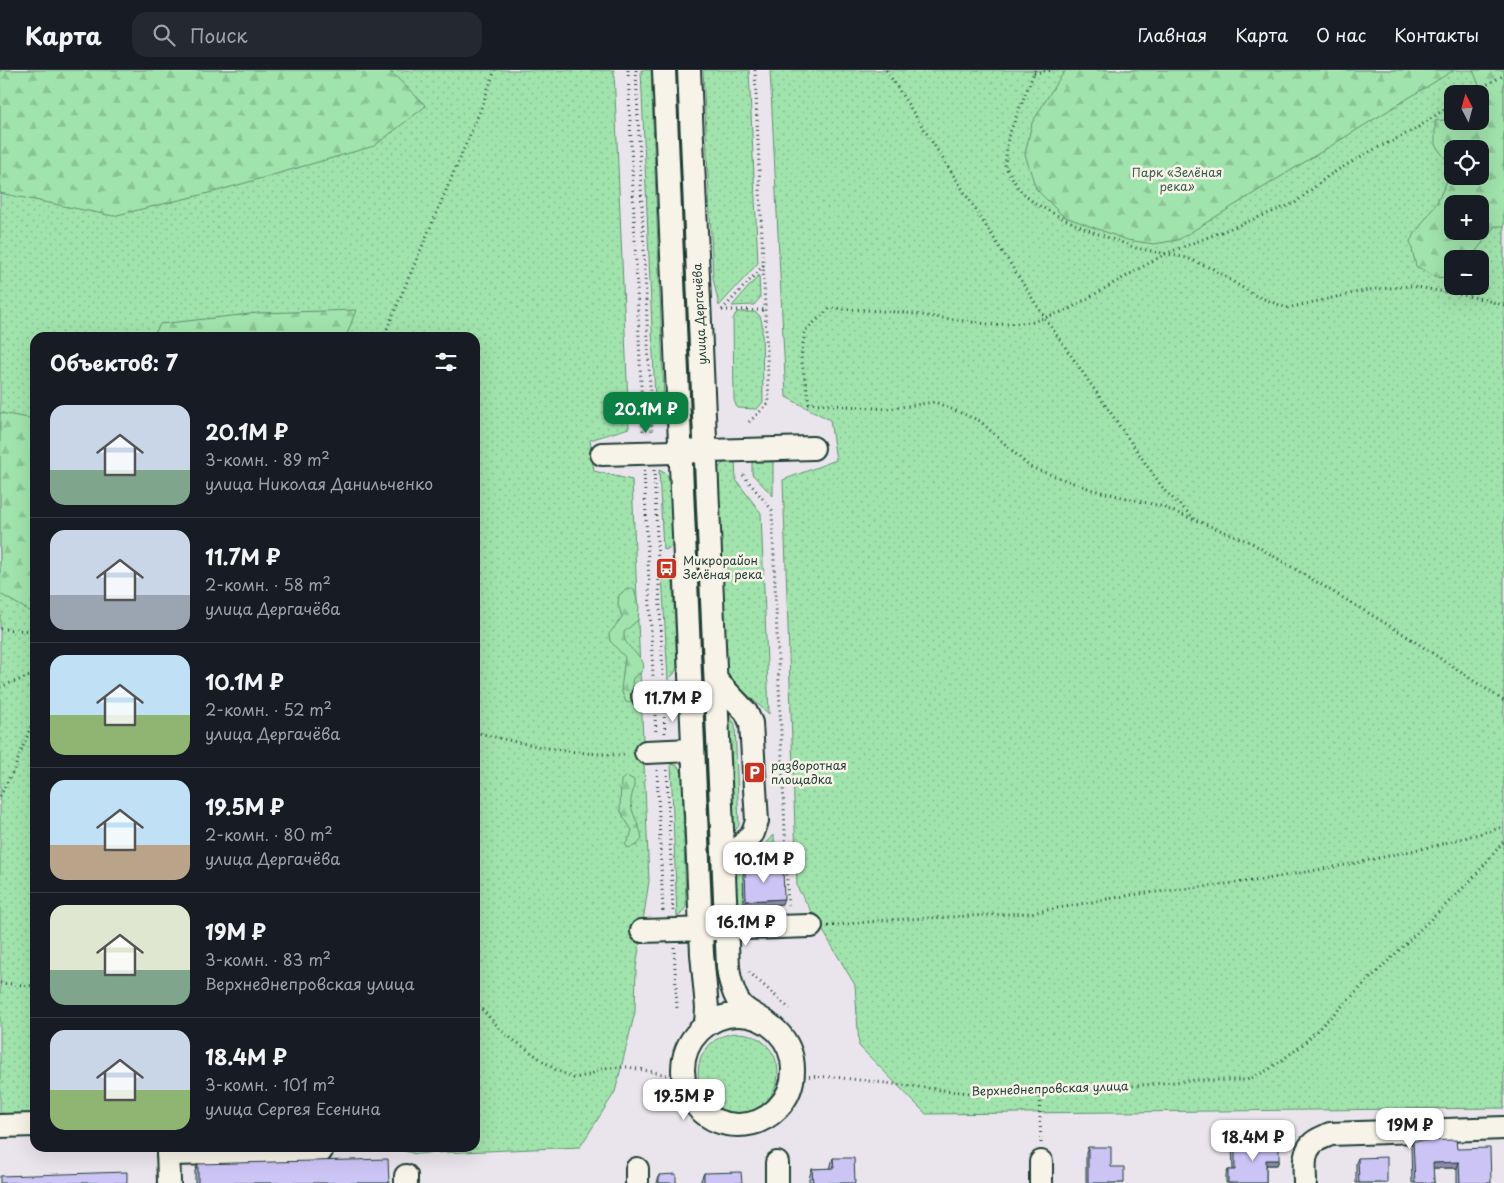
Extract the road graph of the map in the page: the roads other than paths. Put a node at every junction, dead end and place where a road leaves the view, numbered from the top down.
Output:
1 (664, 70) edge
2 (689, 70) edge
3 (813, 448) dead end
4 (693, 452) junction
5 (602, 454) dead end
6 (716, 680) junction
7 (691, 694) junction
8 (654, 695) road end
9 (693, 750) junction
10 (656, 752) road end
11 (724, 866) junction
12 (816, 926) road end
13 (727, 928) junction
14 (701, 930) junction
15 (642, 931) dead end
16 (766, 1022) junction
17 (706, 1025) junction
18 (30, 1125) edge
19 (0, 1126) edge
20 (1504, 1128) edge
21 (168, 1152) edge
22 (169, 1183) edge
23 (1305, 1183) edge

1 - 4 street, улица Дергачёва
2 - 4 street, улица Дергачёва
3 - 4 street
4 - 5 street
4 - 6 street, улица Дергачёва
4 - 7 street, улица Дергачёва
6 - 11 street, улица Дергачёва
6 - 11 street
7 - 8 street
7 - 9 street, улица Дергачёва
9 - 10 street
9 - 14 street, улица Дергачёва
11 - 13 street, улица Дергачёва
12 - 13 street
13 - 14 street
13 - 16 street, улица Дергачёва
14 - 15 street
14 - 17 street, улица Дергачёва
16 - 17 street
16 - 17 street
18 - 19 street
20 - 23 street
21 - 22 street

